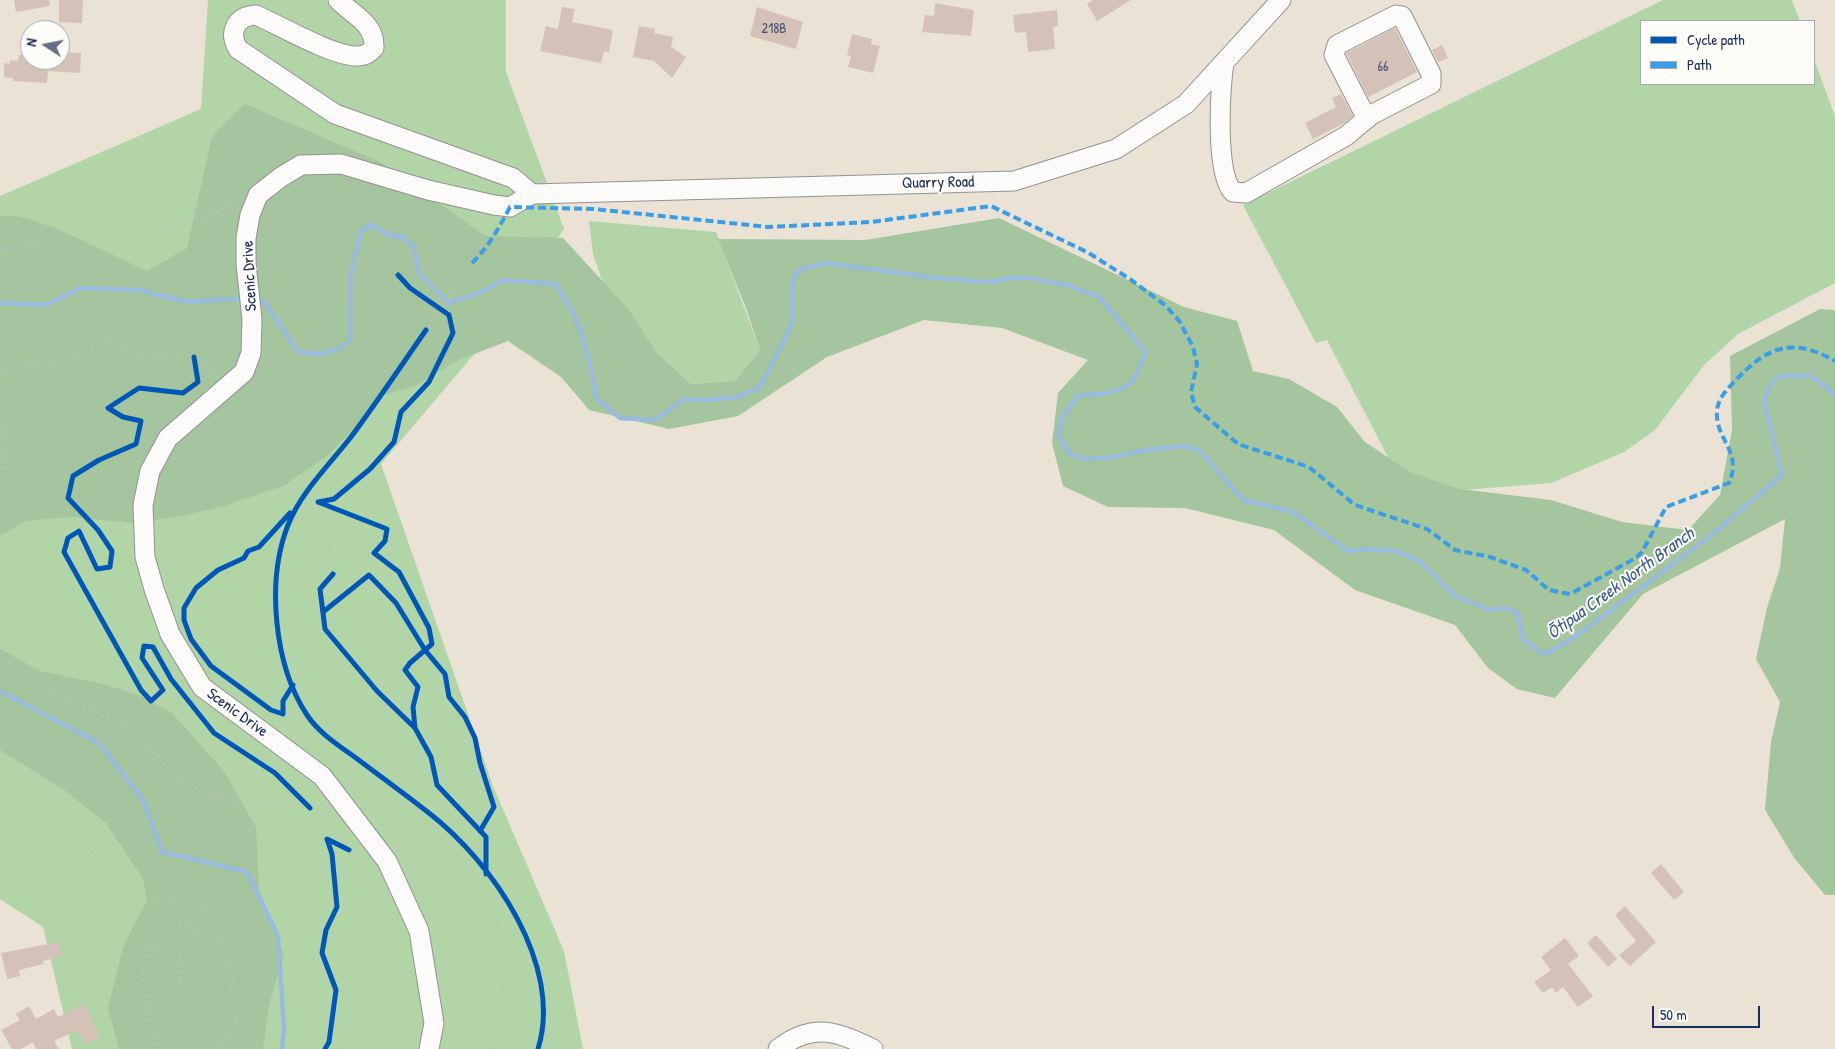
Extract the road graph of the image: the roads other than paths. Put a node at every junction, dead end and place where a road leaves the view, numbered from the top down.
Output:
1 (338, 0) edge
2 (1281, 0) edge
3 (1224, 63) junction
4 (1366, 119) junction
5 (532, 194) junction
6 (429, 1049) edge
7 (778, 1049) edge
8 (873, 1049) edge

1 - 5 street
2 - 3 street, Quarry Road
3 - 4 street
3 - 5 street, Quarry Road
4 - 4 street
5 - 6 street, Scenic Drive
7 - 8 street

